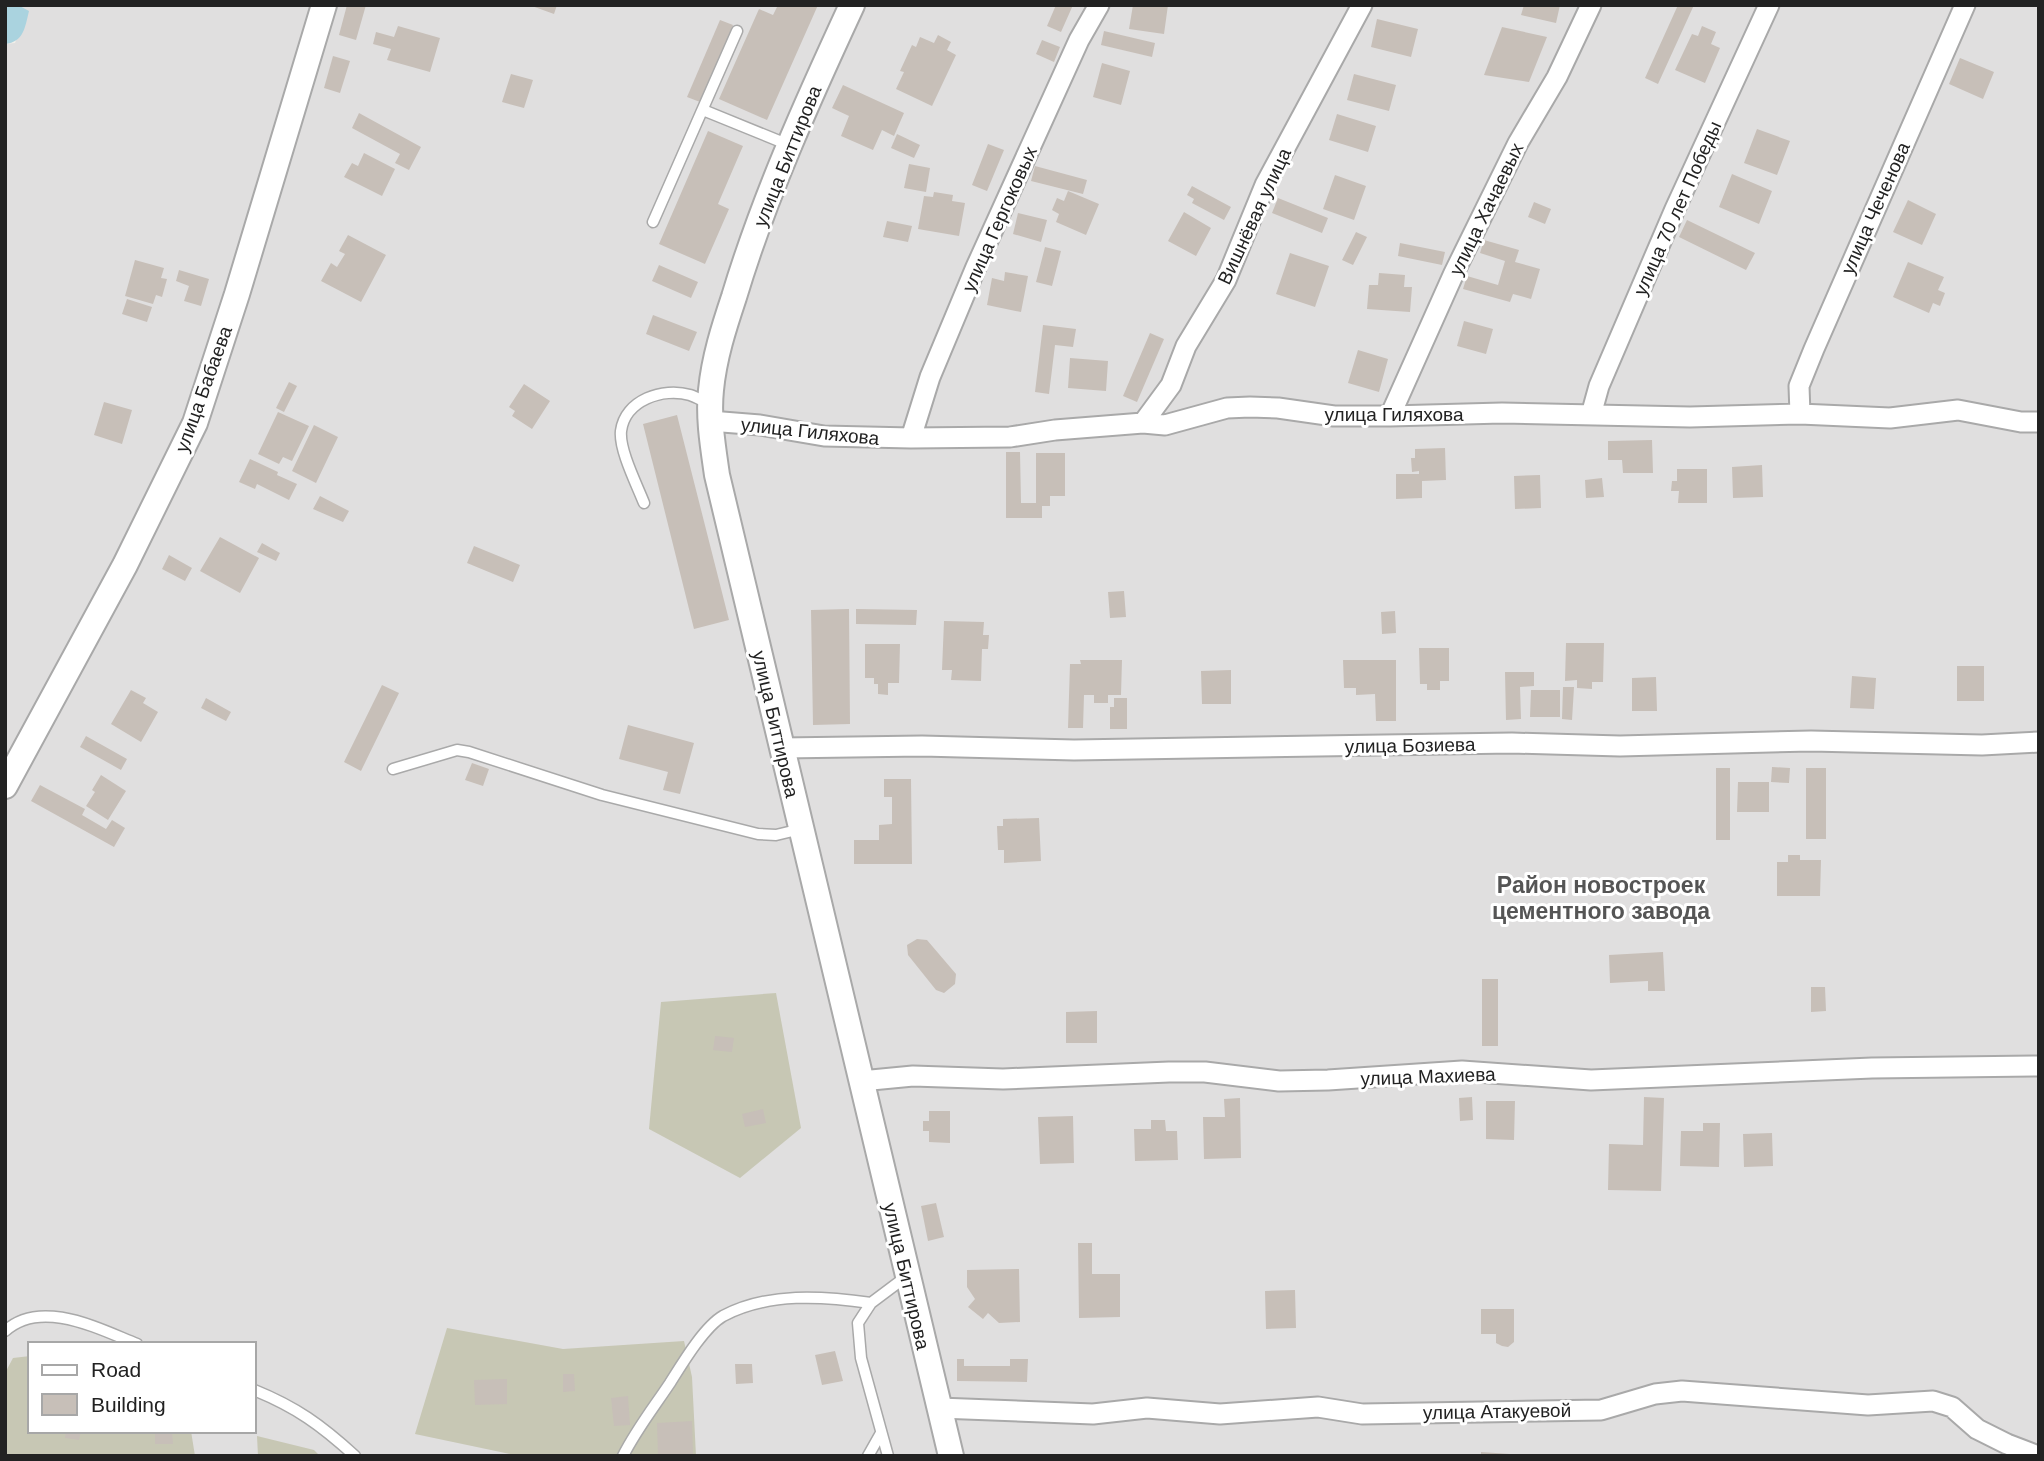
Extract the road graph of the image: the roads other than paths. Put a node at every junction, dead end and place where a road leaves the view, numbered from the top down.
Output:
1 (324, 5) edge
2 (852, 5) edge
3 (1098, 5) edge
4 (1362, 5) edge
5 (1591, 5) edge
6 (1769, 5) edge
7 (1965, 5) edge
8 (737, 31) dead end
9 (703, 110) junction
10 (790, 146) junction
11 (653, 222) dead end
12 (1799, 386) junction
13 (710, 412) junction
14 (1800, 414) junction
15 (1591, 415) junction
16 (1764, 415) junction
17 (1390, 416) junction
18 (2039, 422) edge
19 (1143, 424) junction
20 (911, 439) junction
21 (644, 503) dead end
22 (2039, 742) edge
23 (782, 748) junction
24 (393, 769) dead end
25 (5, 786) edge
26 (802, 829) junction
27 (2039, 1066) edge
28 (860, 1082) junction
29 (907, 1276) junction
30 (871, 1303) junction
31 (5, 1331) edge
32 (131, 1342) edge
33 (256, 1391) edge
34 (939, 1408) junction
35 (880, 1433) junction
36 (355, 1456) edge
37 (623, 1456) edge
38 (868, 1456) edge
39 (888, 1456) edge
40 (951, 1456) edge
41 (2038, 1456) edge

1 - 25 street, улица Бабаева
2 - 10 street, улица Биттирова
3 - 20 street, улица Гергоковых
4 - 19 street, Вишнёвая улица
5 - 17 street, улица Хачаевых
6 - 15 street, улица 70 лет Победы
7 - 12 street, улица Чеченова
8 - 9 lane
9 - 10 lane
9 - 11 lane
10 - 13 street, улица Биттирова
12 - 14 street, улица Чеченова
12 - 16 lane
13 - 20 street, улица Гиляхова
13 - 21 lane
13 - 23 street, улица Биттирова
14 - 16 street, улица Гиляхова
14 - 18 street, улица Гиляхова
15 - 16 street, улица Гиляхова
15 - 17 street, улица Гиляхова
17 - 19 street, улица Гиляхова
19 - 20 street, улица Гиляхова
22 - 23 street, улица Бозиева
23 - 26 street, улица Биттирова
24 - 26 lane
26 - 28 street, улица Биттирова
27 - 28 street, улица Махиева
28 - 29 street, улица Биттирова
29 - 30 lane
29 - 34 street, улица Биттирова
30 - 35 lane
30 - 37 lane
31 - 32 lane
33 - 36 lane
34 - 40 street, улица Биттирова
34 - 41 street, улица Атакуевой
35 - 38 lane
35 - 39 lane

